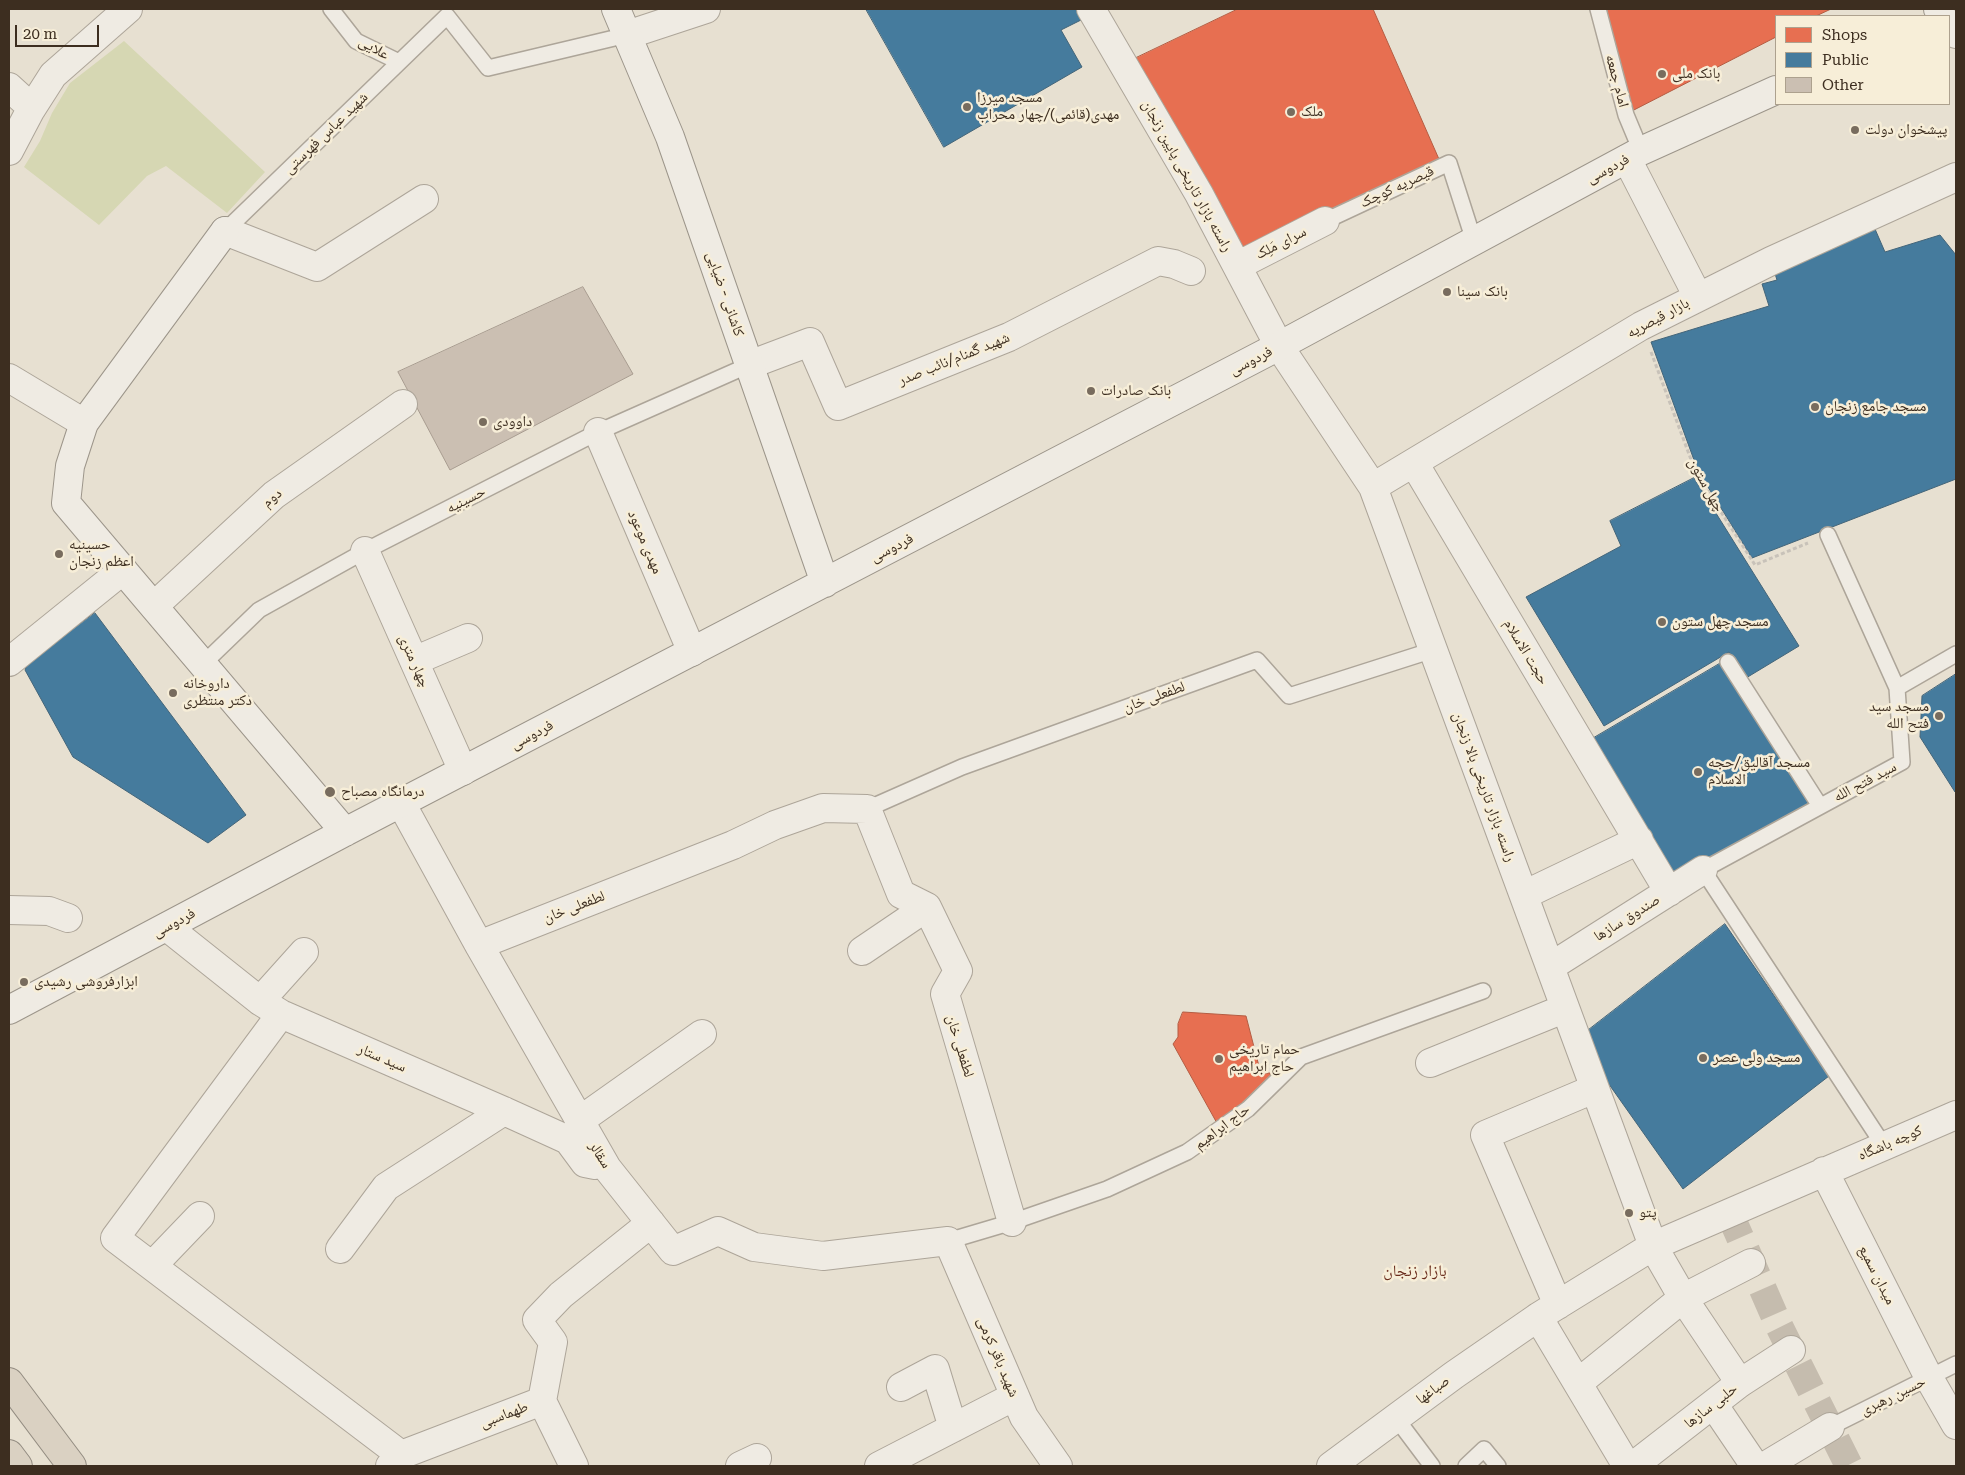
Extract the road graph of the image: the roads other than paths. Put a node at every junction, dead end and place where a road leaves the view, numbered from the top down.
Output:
1 (128, 9) edge
2 (330, 9) edge
3 (616, 9) edge
4 (706, 9) edge
5 (1091, 9) edge
6 (1598, 9) edge
7 (447, 12) edge
8 (627, 35) junction
9 (399, 62) junction
10 (9, 87) edge
11 (1775, 90) edge
12 (32, 108) junction
13 (9, 151) edge
14 (1634, 155) junction
15 (1956, 177) edge
16 (424, 199) dead end
17 (1325, 221) joint
18 (226, 231) junction
19 (1474, 241) junction
20 (1237, 266) junction
21 (1191, 271) dead end
22 (1698, 297) junction
23 (1279, 346) junction
24 (749, 366) junction
25 (9, 378) edge
26 (402, 404) dead end
27 (84, 423) junction
28 (598, 432) junction
29 (1414, 463) junction
30 (1373, 487) junction
31 (1828, 535) road end
32 (365, 551) junction
33 (123, 570) junction
34 (824, 583) junction
35 (154, 606) junction
36 (468, 638) dead end
37 (1434, 650) junction
38 (692, 652) junction
39 (1956, 654) edge
40 (24, 655) edge
41 (414, 661) junction
42 (1728, 662) dead end
43 (203, 664) junction
44 (1897, 688) junction
45 (463, 771) junction
46 (401, 804) junction
47 (1820, 806) junction
48 (867, 809) junction
49 (345, 832) junction
50 (1639, 840) junction
51 (1703, 870) junction
52 (1669, 892) junction
53 (1524, 895) junction
54 (928, 907) junction
55 (9, 910) edge
56 (68, 918) dead end
57 (167, 927) junction
58 (479, 945) junction
59 (862, 950) dead end
60 (304, 952) dead end
61 (1550, 967) junction
62 (1483, 991) dead end
63 (271, 1007) junction
64 (9, 1010) edge
65 (1561, 1010) dead end
66 (702, 1034) dead end
67 (1430, 1062) dead end
68 (1589, 1091) dead end
69 (504, 1111) junction
70 (1956, 1115) edge
71 (579, 1121) junction
72 (1884, 1146) junction
73 (606, 1168) junction
74 (1824, 1171) junction
75 (200, 1216) dead end
76 (651, 1222) junction
77 (1012, 1222) junction
78 (948, 1241) junction
79 (1653, 1246) junction
80 (340, 1249) dead end
81 (1751, 1263) dead end
82 (152, 1266) junction
83 (1683, 1298) junction
84 (1548, 1311) junction
85 (1792, 1350) dead end
86 (1956, 1364) edge
87 (1929, 1378) junction
88 (9, 1382) edge
89 (1578, 1383) junction
90 (1740, 1383) junction
91 (901, 1387) dead end
92 (1015, 1396) junction
93 (542, 1401) junction
94 (1713, 1404) junction
95 (1396, 1418) junction
96 (1956, 1425) edge
97 (1830, 1427) joint
98 (953, 1428) junction
99 (9, 1454) edge
100 (396, 1461) edge
101 (18, 1466) edge
102 (72, 1466) edge
103 (574, 1466) edge
104 (879, 1466) edge
105 (1058, 1466) edge
106 (1331, 1466) edge
107 (1432, 1466) edge
108 (1466, 1466) edge
109 (1498, 1466) edge
110 (1627, 1466) edge
111 (1633, 1466) edge
112 (1755, 1466) edge
113 (1765, 1466) edge

1 - 12 street
2 - 9 lane, علایی
3 - 8 street, کاشانی - ضیایی
4 - 8 street
5 - 20 street, راسته بازار تاریخی پایین زنجان
6 - 14 lane, امام جمعه
7 - 8 lane, شهید عباس فهرستی
7 - 9 lane, شهید عباس فهرستی
8 - 24 street, کاشانی - ضیایی
9 - 18 lane, شهید عباس فهرستی
10 - 12 street
11 - 14 street, فردوسی
12 - 13 street
14 - 19 street, فردوسی
14 - 22 street
15 - 22 street, بازار قیصریه
16 - 18 street
17 - 19 lane, قیصریه کوچک
17 - 20 street, سرای مَلِک
18 - 27 street, شهید عباس فهرستی
19 - 23 street, فردوسی
20 - 23 street, راسته بازار تاریخی پایین زنجان
21 - 24 street, شهید گمنام/نائب صدر
22 - 29 street, بازار قیصریه
23 - 30 street, راسته بازار تاریخی بالا زنجان
23 - 34 street, فردوسی
24 - 28 lane, حسینیه
24 - 34 street, کاشانی - ضیایی
25 - 27 street
26 - 35 street, دوم
27 - 33 street
28 - 32 lane, حسینیه
28 - 38 street, مهدی موعود
29 - 30 street, بازار قیصریه
29 - 50 street, حجت الاسلام
30 - 37 street, راسته بازار تاریخی بالا زنجان
31 - 44 lane
32 - 41 street, چهار متری
32 - 43 lane, حسینیه
33 - 35 street
33 - 40 street
34 - 38 street, فردوسی
35 - 43 street
36 - 41 street
37 - 48 lane, لطفعلی خان
37 - 53 street, راسته بازار تاریخی بالا زنجان
38 - 45 street, فردوسی
39 - 44 lane
41 - 45 street, چهار متری
42 - 47 lane
43 - 49 street
44 - 47 lane, سید فتح الله
45 - 46 street, فردوسی
46 - 49 street, فردوسی
46 - 58 street, سقالر
47 - 51 lane, سید فتح الله
48 - 54 street
48 - 58 street, لطفعلی خان
49 - 57 street, فردوسی
50 - 52 street, حجت الاسلام
50 - 53 street
51 - 52 street, صندوق سازها
51 - 72 lane
52 - 61 street, صندوق سازها
53 - 61 street, راسته بازار تاریخی بالا زنجان
54 - 59 street
54 - 77 street, لطفعلی خان
55 - 56 street
57 - 63 street, سید ستار
57 - 64 street, فردوسی
58 - 71 street, سقالر
60 - 63 street
61 - 79 street, راسته بازار تاریخی بالا زنجان
62 - 77 lane, حاج ابراهیم
63 - 69 street, سید ستار
63 - 82 street
65 - 67 street
66 - 71 street
68 - 84 street
69 - 73 street, سید ستار
69 - 80 street
70 - 72 street, کوچه باشگاه
71 - 73 street, سقالر
72 - 74 street, کوچه باشگاه
73 - 76 street, سقالر
74 - 79 street, کوچه باشگاه
74 - 87 street, میدان سمیع
75 - 82 street
76 - 78 street, سقالر
76 - 93 street, طهماسبی
77 - 78 lane, حاج ابراهیم
78 - 92 street, شهید باقر کرمی
79 - 83 street, راسته بازار تاریخی بالا زنجان
79 - 84 street, صباغها
81 - 83 street
82 - 100 street
83 - 89 street
83 - 90 street, راسته بازار تاریخی بالا زنجان
84 - 89 street
84 - 95 street, صباغها
85 - 90 street, حلبی سازها
86 - 87 lane, حسین رهبری
87 - 96 street, میدان سمیع
87 - 97 lane, حسین رهبری
88 - 102 highway
89 - 110 street
90 - 94 street, حلبی سازها
91 - 98 street
92 - 98 street
92 - 105 street, شهید باقر کرمی
93 - 100 street, طهماسبی
93 - 103 street
94 - 111 street, حلبی سازها
94 - 112 street
95 - 106 street, صباغها
95 - 107 lane
97 - 113 street
98 - 104 street
99 - 101 highway
108 - 109 lane

